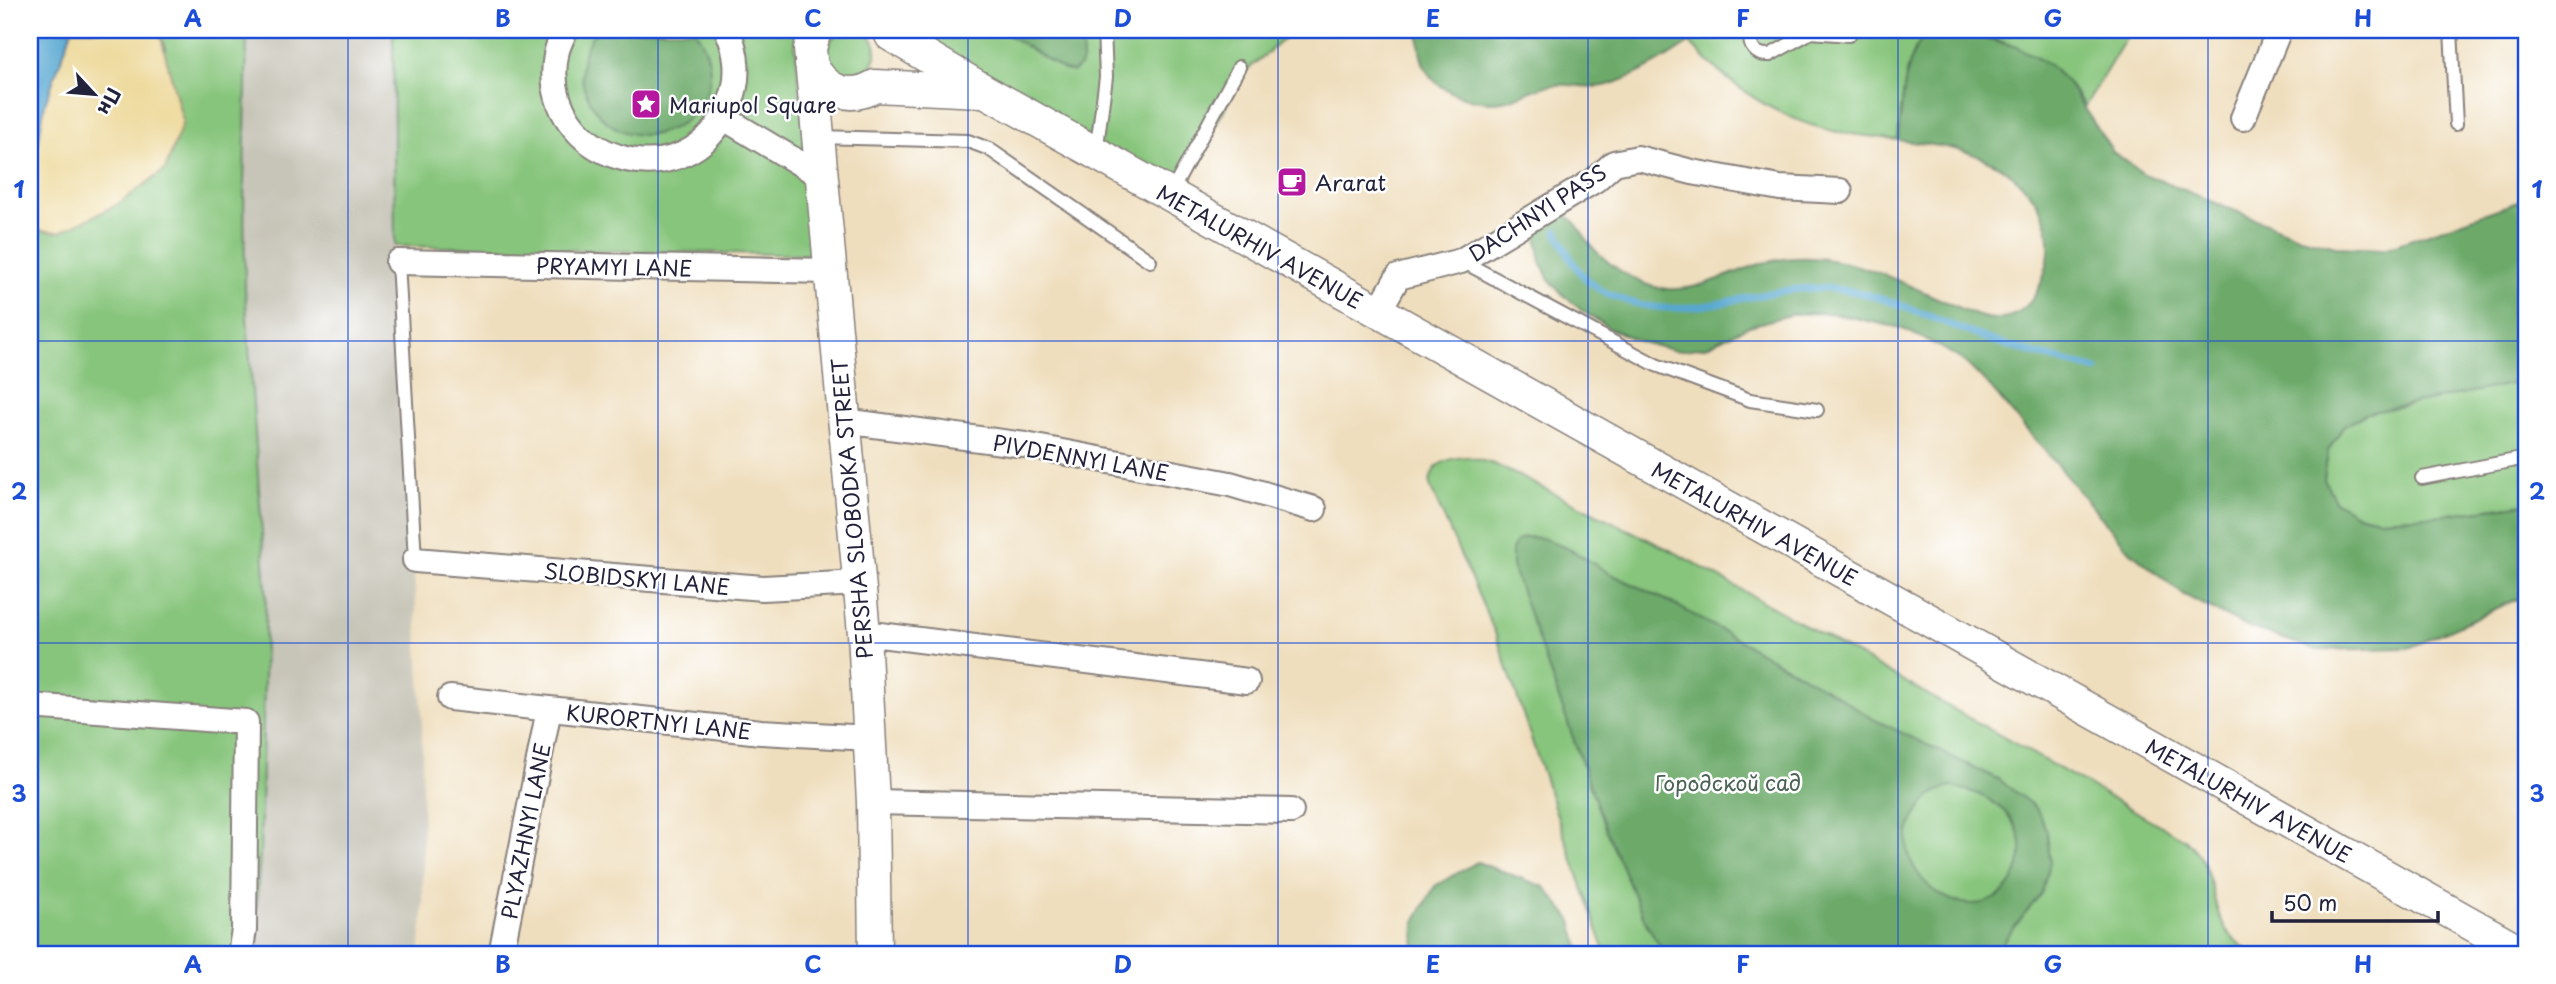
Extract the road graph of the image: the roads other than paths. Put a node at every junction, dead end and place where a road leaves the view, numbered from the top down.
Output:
1 (565, 30) edge
2 (727, 30) edge
3 (1104, 30) edge
4 (1754, 30) edge
5 (2279, 30) edge
6 (2451, 30) edge
7 (890, 32) edge
8 (1850, 35) dead end
9 (811, 43) edge
10 (1239, 67) dead end
11 (862, 90) junction
12 (985, 91) junction
13 (724, 118) junction
14 (2243, 118) dead end
15 (2456, 124) dead end
16 (817, 131) junction
17 (1096, 153) junction
18 (821, 176) junction
19 (1840, 191) dead end
20 (1170, 195) junction
21 (1150, 261) dead end
22 (1461, 261) junction
23 (398, 262) joint
24 (830, 271) junction
25 (1378, 312) junction
26 (1816, 410) dead end
27 (844, 421) junction
28 (2526, 458) edge
29 (2422, 478) dead end
30 (1314, 509) dead end
31 (415, 560) joint
32 (860, 583) junction
33 (864, 633) junction
34 (1247, 681) dead end
35 (450, 698) dead end
36 (30, 706) edge
37 (549, 709) junction
38 (870, 738) junction
39 (873, 802) junction
40 (1291, 811) dead end
41 (240, 954) edge
42 (501, 954) edge
43 (875, 954) edge
44 (2525, 954) edge

1 - 13 street
2 - 13 street
3 - 17 lane
4 - 8 lane
5 - 14 street
6 - 15 lane
7 - 11 street
7 - 12 street, METALURHIV AVENUE
9 - 11 street
9 - 16 street, PERSHA SLOBODKA STREET
10 - 20 lane
11 - 12 street
11 - 16 street
12 - 17 street, METALURHIV AVENUE
13 - 18 street
16 - 18 street, PERSHA SLOBODKA STREET
16 - 21 lane
17 - 20 street, METALURHIV AVENUE
18 - 24 street, PERSHA SLOBODKA STREET
19 - 22 street, DACHNYI PASS
20 - 25 street, METALURHIV AVENUE
22 - 25 street, DACHNYI PASS
22 - 26 lane
23 - 24 street, PRYAMYI LANE
23 - 31 lane
24 - 27 street, PERSHA SLOBODKA STREET
25 - 44 street, METALURHIV AVENUE
27 - 30 street, PIVDENNYI LANE
27 - 32 street, PERSHA SLOBODKA STREET
28 - 29 lane
31 - 32 street, SLOBIDSKYI LANE
32 - 33 street, PERSHA SLOBODKA STREET
33 - 34 street
33 - 38 street, PERSHA SLOBODKA STREET
35 - 37 street, KURORTNYI LANE
36 - 41 street
37 - 38 street, KURORTNYI LANE
37 - 42 street, PLYAZHNYI LANE
38 - 39 street, PERSHA SLOBODKA STREET
39 - 40 street
39 - 43 street, PERSHA SLOBODKA STREET

